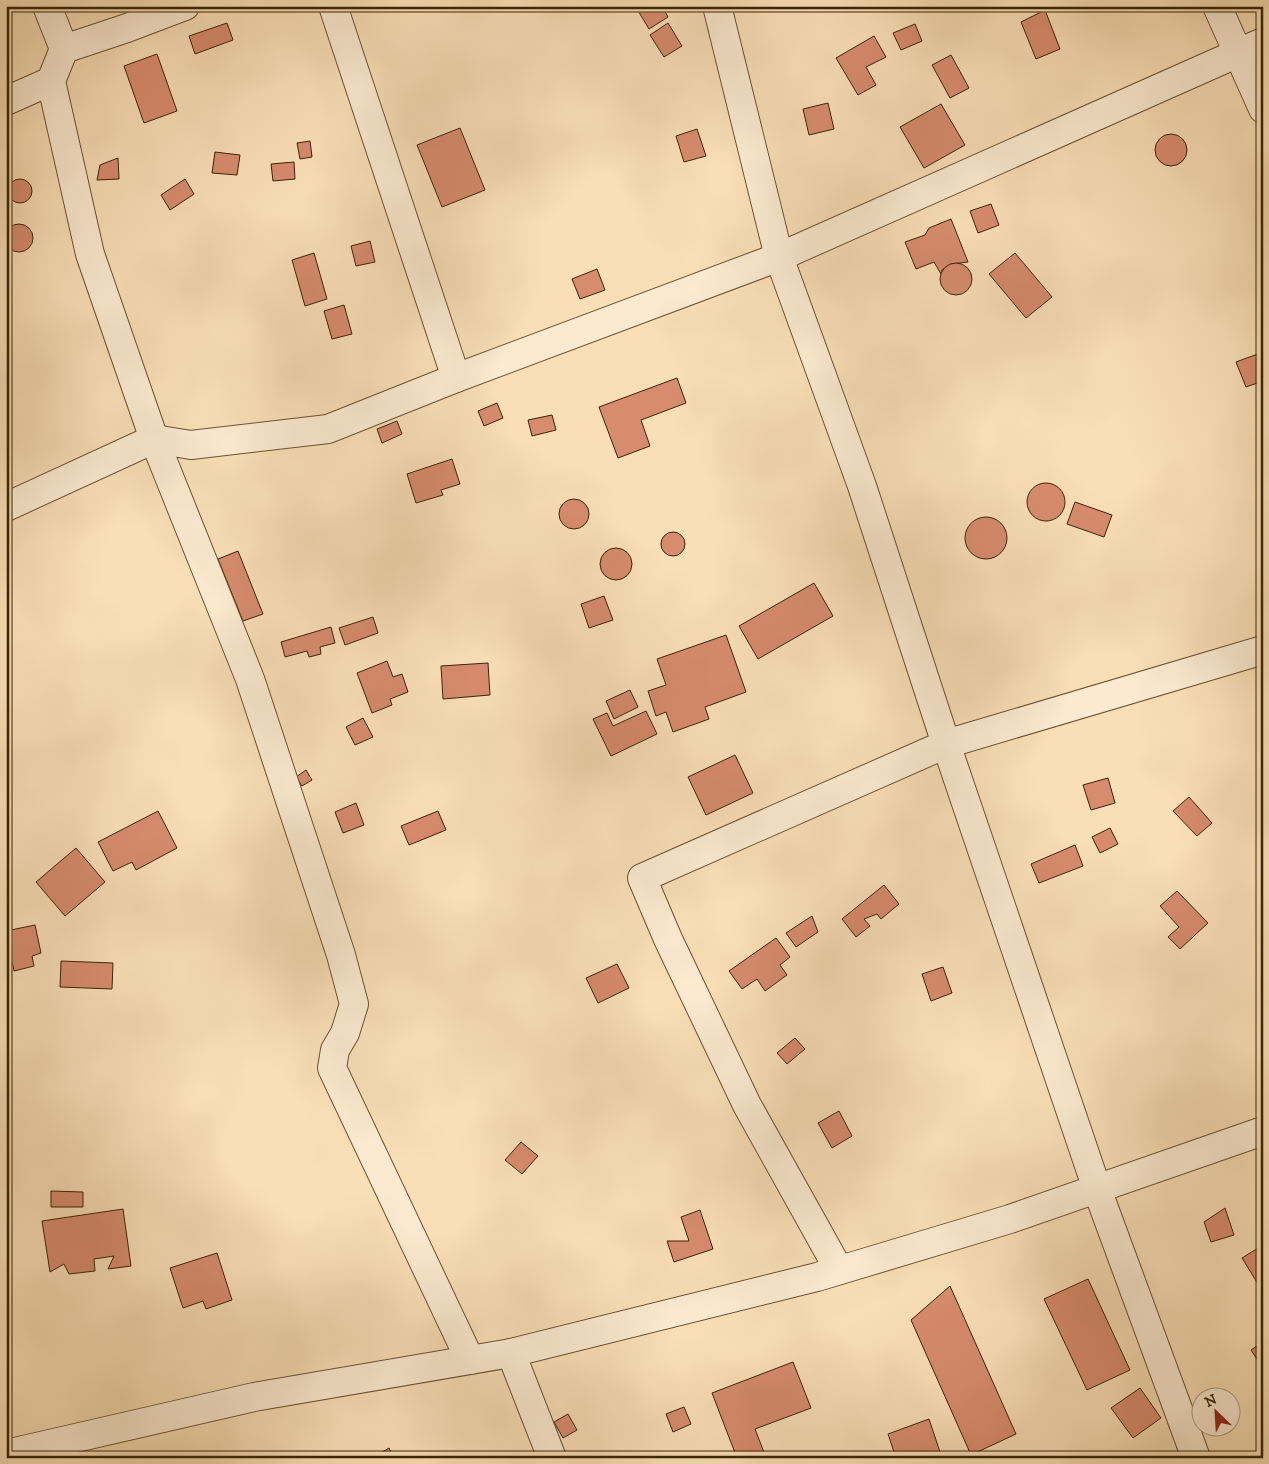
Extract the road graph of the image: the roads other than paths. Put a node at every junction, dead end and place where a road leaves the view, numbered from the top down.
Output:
1 (47, 6) edge
2 (186, 6) edge
3 (334, 6) edge
4 (718, 6) edge
5 (1217, 6) edge
6 (1263, 42) edge
7 (64, 49) junction
8 (1238, 53) junction
9 (52, 81) junction
10 (6, 101) edge
11 (1263, 109) edge
12 (780, 257) junction
13 (456, 378) junction
14 (154, 440) junction
15 (6, 507) edge
16 (1263, 650) edge
17 (946, 744) junction
18 (1263, 1132) edge
19 (1097, 1189) junction
20 (839, 1270) junction
21 (512, 1353) junction
22 (470, 1360) junction
23 (6, 1454) edge
24 (552, 1458) edge
25 (1196, 1458) edge

1 - 7 street
2 - 7 street
3 - 13 street
4 - 12 street
5 - 8 street
6 - 8 street
7 - 9 street
8 - 11 street
8 - 12 street
9 - 10 street
9 - 14 street
12 - 13 street
12 - 17 street
13 - 14 street
14 - 15 street
14 - 22 street
16 - 17 street
17 - 19 street
17 - 20 street
18 - 19 street
19 - 20 street
19 - 25 street
20 - 21 street
21 - 22 street
21 - 24 street
22 - 23 street

